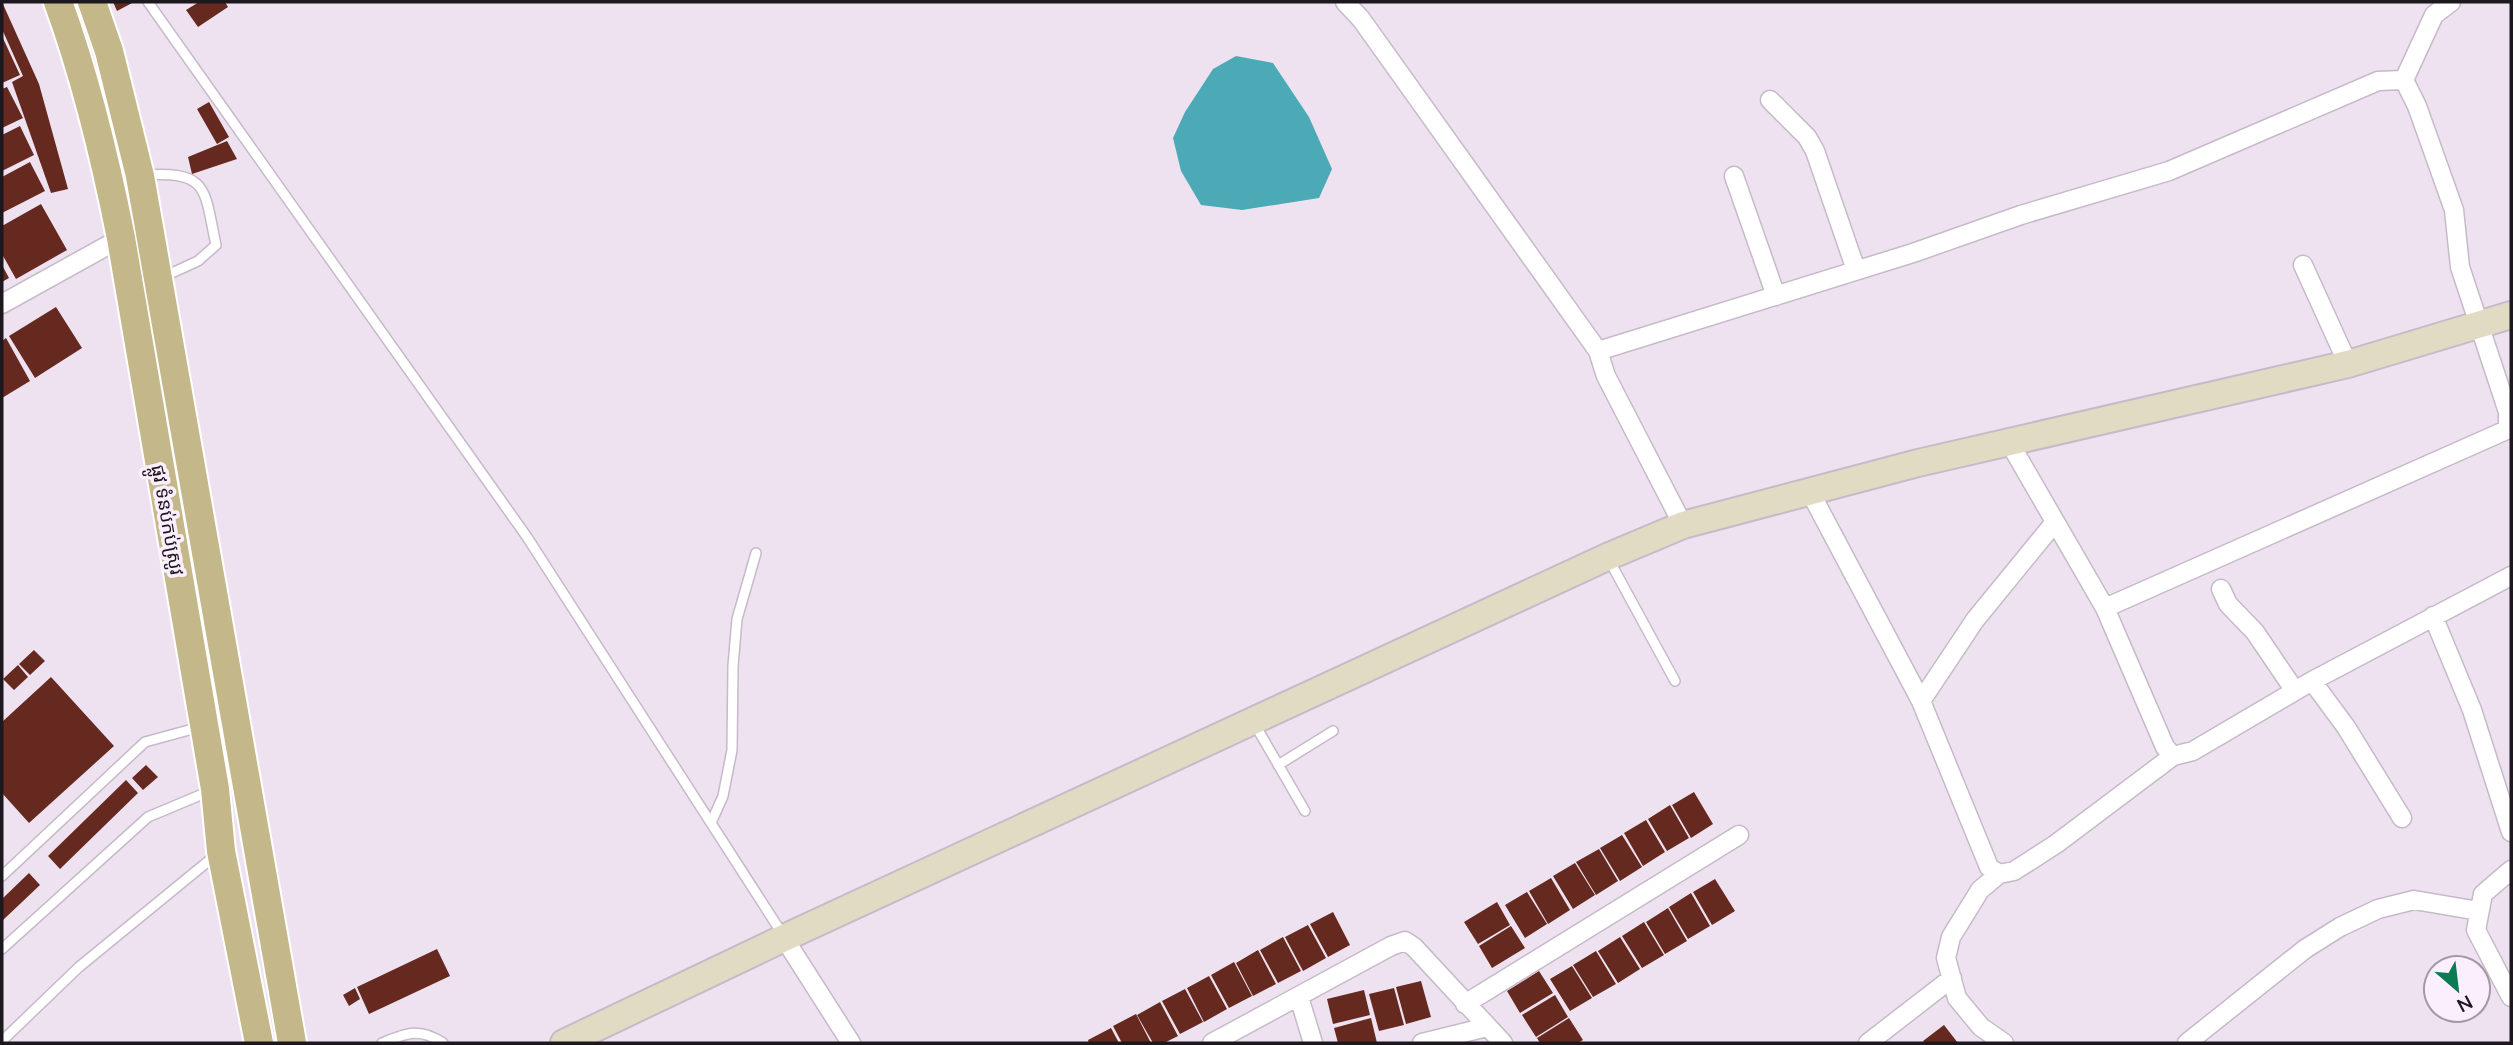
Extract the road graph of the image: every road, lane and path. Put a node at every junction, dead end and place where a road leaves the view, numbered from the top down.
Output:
1 (58, 2) edge
2 (92, 2) edge
3 (148, 2) edge
4 (1345, 2) edge
5 (2449, 2) edge
6 (2404, 80) junction
7 (1770, 100) dead end
8 (140, 176) junction
9 (1734, 176) dead end
10 (121, 237) junction
11 (2303, 265) dead end
12 (1856, 270) junction
13 (158, 279) junction
14 (1776, 296) junction
15 (2, 304) edge
16 (2511, 315) edge
17 (2477, 324) junction
18 (1598, 351) junction
19 (2348, 365) junction
20 (2510, 429) edge
21 (2009, 442) junction
22 (1810, 492) junction
23 (2055, 522) junction
24 (1683, 524) junction
25 (757, 553) dead end
26 (1607, 556) junction
27 (2511, 576) edge
28 (2221, 589) dead end
29 (2105, 608) junction
30 (2433, 616) junction
31 (1675, 681) dead end
32 (2312, 681) junction
33 (2295, 691) junction
34 (1921, 701) junction
35 (1253, 722) junction
36 (204, 726) junction
37 (1333, 731) dead end
38 (2173, 756) junction
39 (1278, 765) junction
40 (215, 789) junction
41 (1305, 811) dead end
42 (2402, 818) dead end
43 (711, 823) junction
44 (2511, 832) edge
45 (1739, 835) dead end
46 (221, 851) junction
47 (2511, 870) edge
48 (1998, 874) junction
49 (2, 876) edge
50 (2479, 911) junction
51 (784, 938) junction
52 (2, 949) edge
53 (1952, 978) junction
54 (1299, 997) junction
55 (2511, 997) edge
56 (1465, 1004) junction
57 (287, 1016) junction
58 (1487, 1027) junction
59 (2, 1041) edge
60 (259, 1043) edge
61 (292, 1043) edge
62 (307, 1043) edge
63 (382, 1043) edge
64 (443, 1043) edge
65 (564, 1043) edge
66 (851, 1043) edge
67 (1212, 1043) edge
68 (1313, 1043) edge
69 (1422, 1043) edge
70 (1503, 1043) edge
71 (1868, 1043) edge
72 (2004, 1043) edge
73 (2188, 1043) edge

1 - 10 main road, ផ្លូវ ទំនប់កប់ស្រូវ
2 - 8 main road, ផ្លូវ ទំនប់កប់ស្រូវ
3 - 43 lane
4 - 18 street
5 - 6 street
6 - 12 street
6 - 17 street
7 - 12 street
8 - 13 main road, ផ្លូវ ទំនប់កប់ស្រូវ
8 - 13 lane
9 - 14 street
10 - 15 street
10 - 36 main road, ផ្លូវ ទំនប់កប់ស្រូវ
11 - 19 street
12 - 14 street
13 - 57 main road, ផ្លូវ ទំនប់កប់ស្រូវ
14 - 18 street
16 - 17 main road
17 - 19 main road
17 - 20 street
18 - 24 street
19 - 21 main road
20 - 29 street
21 - 22 main road
21 - 23 street
22 - 24 main road
22 - 34 street
23 - 29 street
23 - 34 street
24 - 26 main road
25 - 43 lane
26 - 31 lane
26 - 35 main road
27 - 30 street
28 - 33 street
29 - 38 street
30 - 32 street
30 - 44 street
32 - 33 street
32 - 42 street
33 - 38 street
34 - 48 street
35 - 39 lane
35 - 51 main road
36 - 40 main road, ផ្លូវ ទំនប់កប់ស្រូវ
36 - 49 lane
37 - 39 lane
38 - 48 street
39 - 41 lane
40 - 46 main road, ផ្លូវ ទំនប់កប់ស្រូវ
40 - 52 lane
43 - 51 lane
45 - 56 street
46 - 59 lane
46 - 60 main road, ផ្លូវ ទំនប់កប់ស្រូវ
47 - 50 street
48 - 53 street
50 - 55 street
50 - 73 street
51 - 65 main road
51 - 66 street
53 - 71 street
53 - 72 street
54 - 56 street
54 - 67 street
54 - 68 street
56 - 58 street
57 - 61 main road, ផ្លូវ ទំនប់កប់ស្រូវ
57 - 62 main road
58 - 69 street
58 - 70 street
63 - 64 lane

